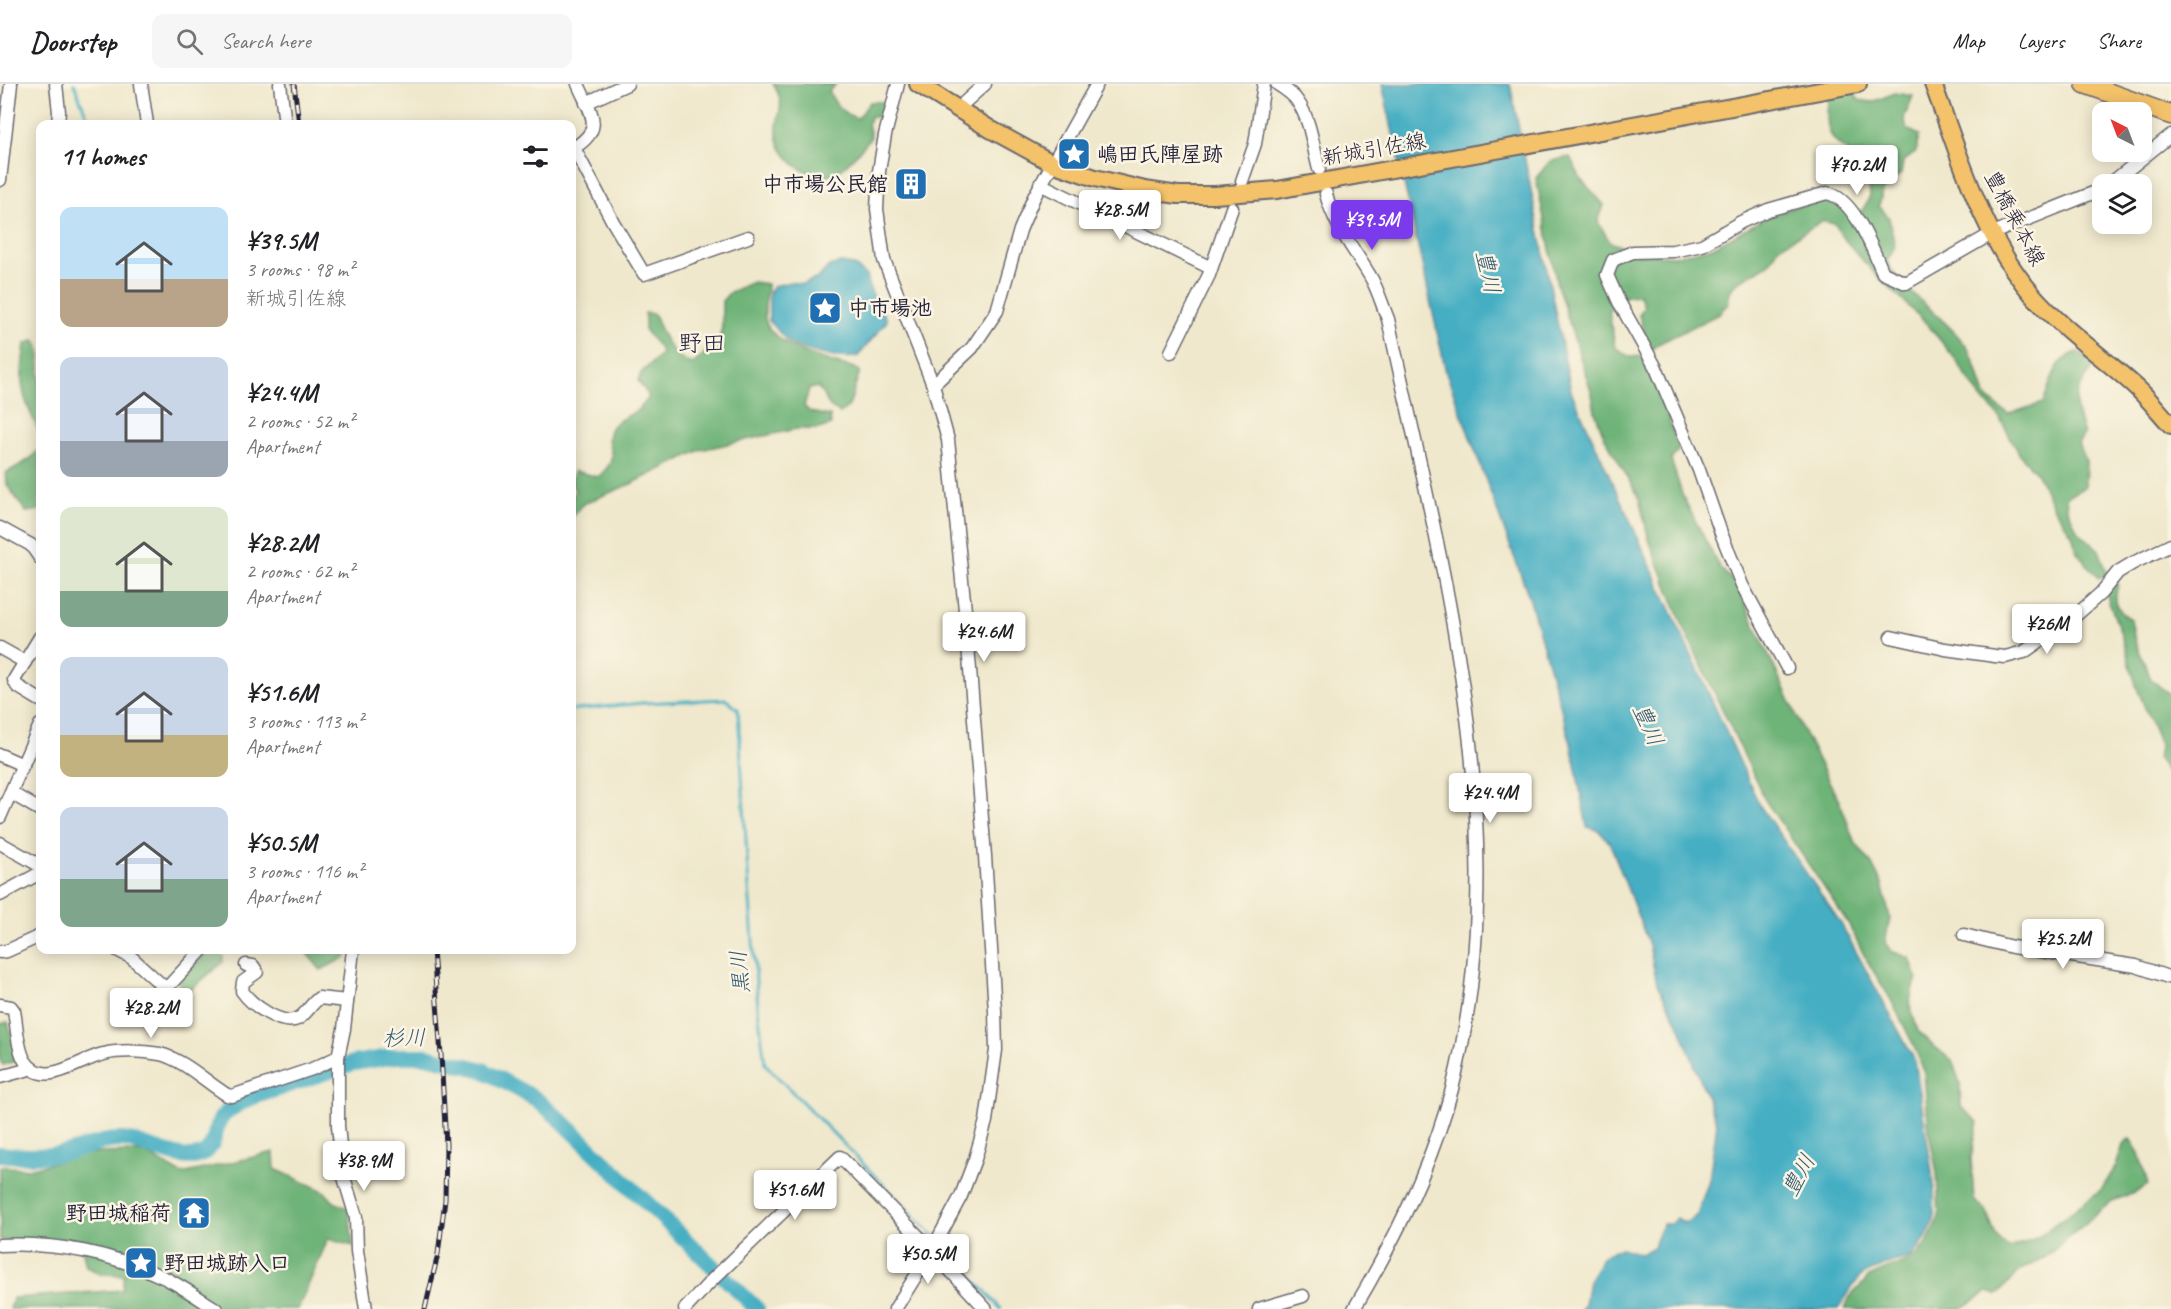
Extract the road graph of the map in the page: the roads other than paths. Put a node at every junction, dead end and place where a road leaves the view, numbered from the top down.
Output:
1 (11, 84) edge
2 (56, 84) edge
3 (141, 84) edge
4 (279, 84) edge
5 (578, 84) edge
6 (627, 84) edge
7 (898, 84) edge
8 (918, 84) edge
9 (985, 84) edge
10 (1097, 84) edge
11 (1264, 84) edge
12 (1277, 84) edge
13 (1858, 84) edge
14 (1933, 84) edge
15 (2085, 84) edge
16 (586, 103) junction
17 (960, 110) junction
18 (2171, 115) edge
19 (58, 120) edge
20 (146, 120) edge
21 (284, 120) edge
22 (2171, 135) edge
23 (576, 146) edge
24 (576, 154) edge
25 (1052, 163) junction
26 (1319, 169) dead end
27 (2122, 174) edge
28 (0, 180) edge
29 (1242, 181) dead end
30 (1040, 184) junction
31 (2092, 193) edge
32 (1326, 194) dead end
33 (1232, 208) dead end
34 (1993, 233) junction
35 (748, 237) dead end
36 (1211, 268) junction
37 (1171, 352) dead end
38 (933, 385) junction
39 (2171, 425) edge
40 (0, 528) edge
41 (2171, 545) edge
42 (36, 552) edge
43 (1891, 637) dead end
44 (36, 644) edge
45 (0, 648) edge
46 (25, 662) junction
47 (1786, 668) dead end
48 (36, 698) edge
49 (36, 734) edge
50 (0, 755) edge
51 (23, 765) junction
52 (11, 793) junction
53 (36, 808) edge
54 (0, 817) edge
55 (0, 843) edge
56 (36, 863) edge
57 (36, 875) edge
58 (0, 895) edge
59 (1964, 935) dead end
60 (36, 938) edge
61 (0, 952) edge
62 (124, 954) edge
63 (198, 954) edge
64 (353, 954) edge
65 (246, 965) dead end
66 (2171, 978) edge
67 (347, 1001) junction
68 (0, 1005) edge
69 (338, 1060) junction
70 (30, 1067) junction
71 (0, 1077) edge
72 (0, 1245) edge
73 (933, 1249) junction
74 (1303, 1296) dead end
75 (216, 1309) edge
76 (366, 1309) edge
77 (685, 1309) edge
78 (895, 1309) edge
79 (986, 1309) edge
80 (1259, 1309) edge
81 (1354, 1309) edge

1 - 28 street
2 - 19 street
3 - 20 street
4 - 21 street
5 - 16 street
6 - 16 street
7 - 38 street
8 - 17 main road, 新城引佐線
9 - 17 street
10 - 25 street
11 - 29 street
12 - 26 street
13 - 25 main road, 新城引佐線
14 - 34 main road, 豊橋乗本線
15 - 18 highway
16 - 23 street
17 - 25 main road, 新城引佐線
22 - 27 street
24 - 35 street
25 - 30 street
30 - 36 street
30 - 38 street
31 - 34 street
32 - 81 street
33 - 36 street
34 - 39 main road, 豊橋乗本線
34 - 47 street
36 - 37 street
38 - 73 street
40 - 42 street
41 - 43 street
44 - 46 street
45 - 46 street
46 - 48 street
49 - 51 street
50 - 51 street
51 - 52 street
52 - 53 street
52 - 54 street
55 - 56 street
57 - 58 street
59 - 66 street
60 - 61 street
62 - 63 street
64 - 67 street
65 - 67 street
67 - 69 street
68 - 70 street
69 - 70 street
69 - 76 street
70 - 71 street
72 - 75 street
73 - 77 street
73 - 78 street
73 - 79 street
74 - 80 street

